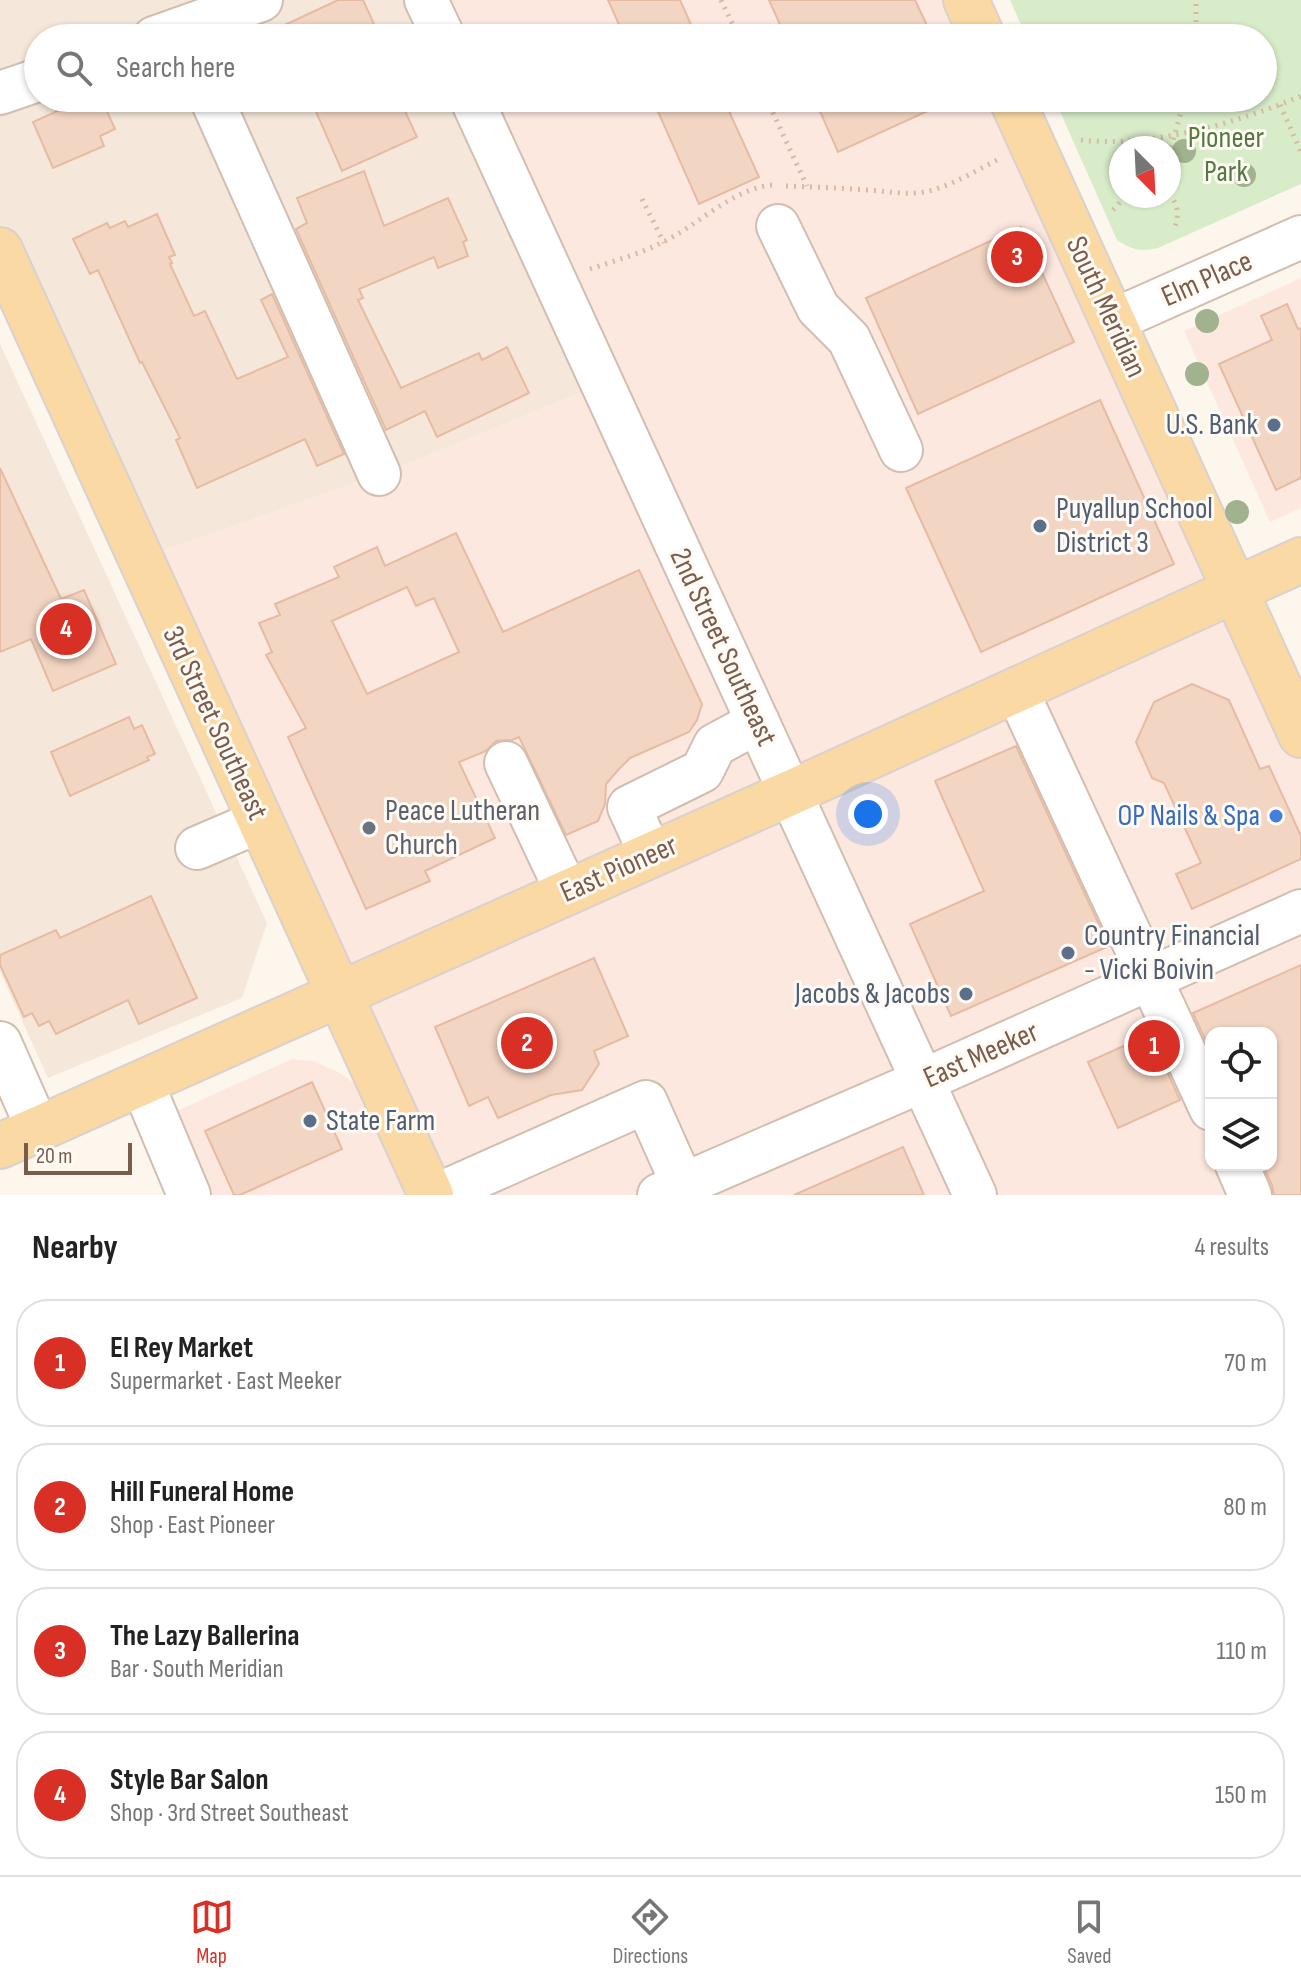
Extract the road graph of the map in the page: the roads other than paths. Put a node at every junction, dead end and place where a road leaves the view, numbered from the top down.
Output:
1 (261, 0) edge
2 (426, 0) edge
3 (966, 0) edge
4 (189, 24) edge
5 (437, 24) edge
6 (977, 24) edge
7 (24, 85) edge
8 (0, 93) edge
9 (217, 112) edge
10 (477, 112) edge
11 (1017, 112) edge
12 (778, 226) dead end
13 (1301, 237) edge
14 (0, 250) edge
15 (1112, 321) junction
16 (901, 450) dead end
17 (379, 474) dead end
18 (1301, 560) edge
19 (1236, 589) junction
20 (1016, 689) junction
21 (758, 722) junction
22 (1301, 735) edge
23 (506, 763) dead end
24 (790, 793) junction
25 (260, 821) junction
26 (197, 848) dead end
27 (651, 855) junction
28 (567, 892) junction
29 (1301, 911) edge
30 (1151, 978) junction
31 (338, 994) junction
32 (0, 1043) edge
33 (922, 1081) junction
34 (142, 1083) junction
35 (1206, 1099) edge
36 (19, 1138) edge
37 (1240, 1171) edge
38 (671, 1190) edge
39 (189, 1195) edge
40 (431, 1195) edge
41 (437, 1195) edge
42 (975, 1195) edge
43 (1250, 1195) edge

1 - 4 street
2 - 5 street
3 - 6 main road
7 - 8 street
9 - 17 street
10 - 21 street, 2nd Street Southeast
11 - 15 main road, South Meridian
12 - 16 street
13 - 15 street, Elm Place
14 - 25 main road, 3rd Street Southeast
15 - 19 main road, South Meridian
18 - 19 main road, East Pioneer
19 - 20 main road, East Pioneer
19 - 22 main road, South Meridian
20 - 24 main road, East Pioneer
20 - 30 street
21 - 24 street, 2nd Street Southeast
21 - 27 street
23 - 28 street
24 - 27 main road, East Pioneer
24 - 33 street, 2nd Street Southeast
25 - 26 street
25 - 31 main road, 3rd Street Southeast
27 - 28 main road, East Pioneer
28 - 31 main road, East Pioneer
29 - 30 street, East Meeker
30 - 33 street, East Meeker
30 - 35 street
31 - 34 main road, East Pioneer
31 - 40 main road, 3rd Street Southeast
32 - 36 street
33 - 38 street, East Meeker
33 - 42 street, 2nd Street Southeast
34 - 36 main road, East Pioneer
34 - 39 street
37 - 43 street
38 - 41 street

